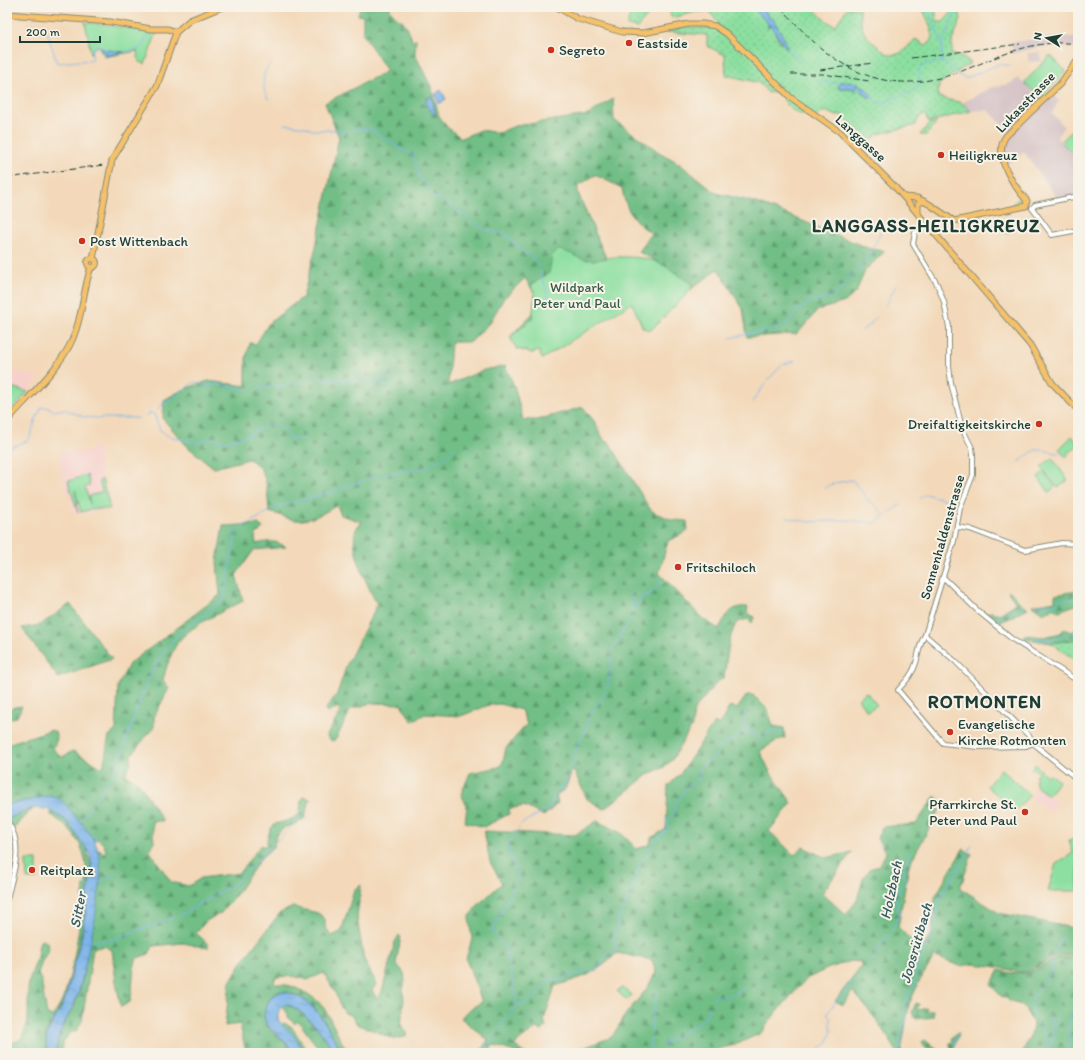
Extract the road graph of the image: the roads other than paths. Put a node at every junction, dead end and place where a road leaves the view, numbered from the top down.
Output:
1 (222, 7) edge
2 (557, 7) edge
3 (7, 14) edge
4 (176, 32) junction
5 (1078, 59) edge
6 (1078, 196) edge
7 (905, 198) junction
8 (922, 200) junction
9 (1030, 206) junction
10 (918, 214) junction
11 (926, 222) junction
12 (1078, 230) edge
13 (1078, 410) edge
14 (7, 421) edge
15 (957, 528) junction
16 (1078, 544) edge
17 (943, 577) junction
18 (925, 635) junction
19 (1078, 681) edge
20 (1033, 743) junction
21 (1078, 780) edge
22 (7, 821) edge
23 (7, 899) edge

1 - 4 main road
2 - 7 main road, Langgasse
3 - 4 main road
4 - 14 main road
5 - 9 main road, Lukasstrasse
6 - 9 street
7 - 8 main road
7 - 10 main road, Langgasse
8 - 9 main road
8 - 10 main road
9 - 12 street
10 - 11 main road, Langgasse
11 - 13 main road, Langgasse
11 - 15 street, Sonnenhaldenstrasse
15 - 16 street
15 - 17 street, Sonnenhaldenstrasse
17 - 18 street, Sonnenhaldenstrasse
17 - 19 street
18 - 20 street
18 - 20 street, Sonnenhaldenstrasse
20 - 21 street
22 - 23 street

